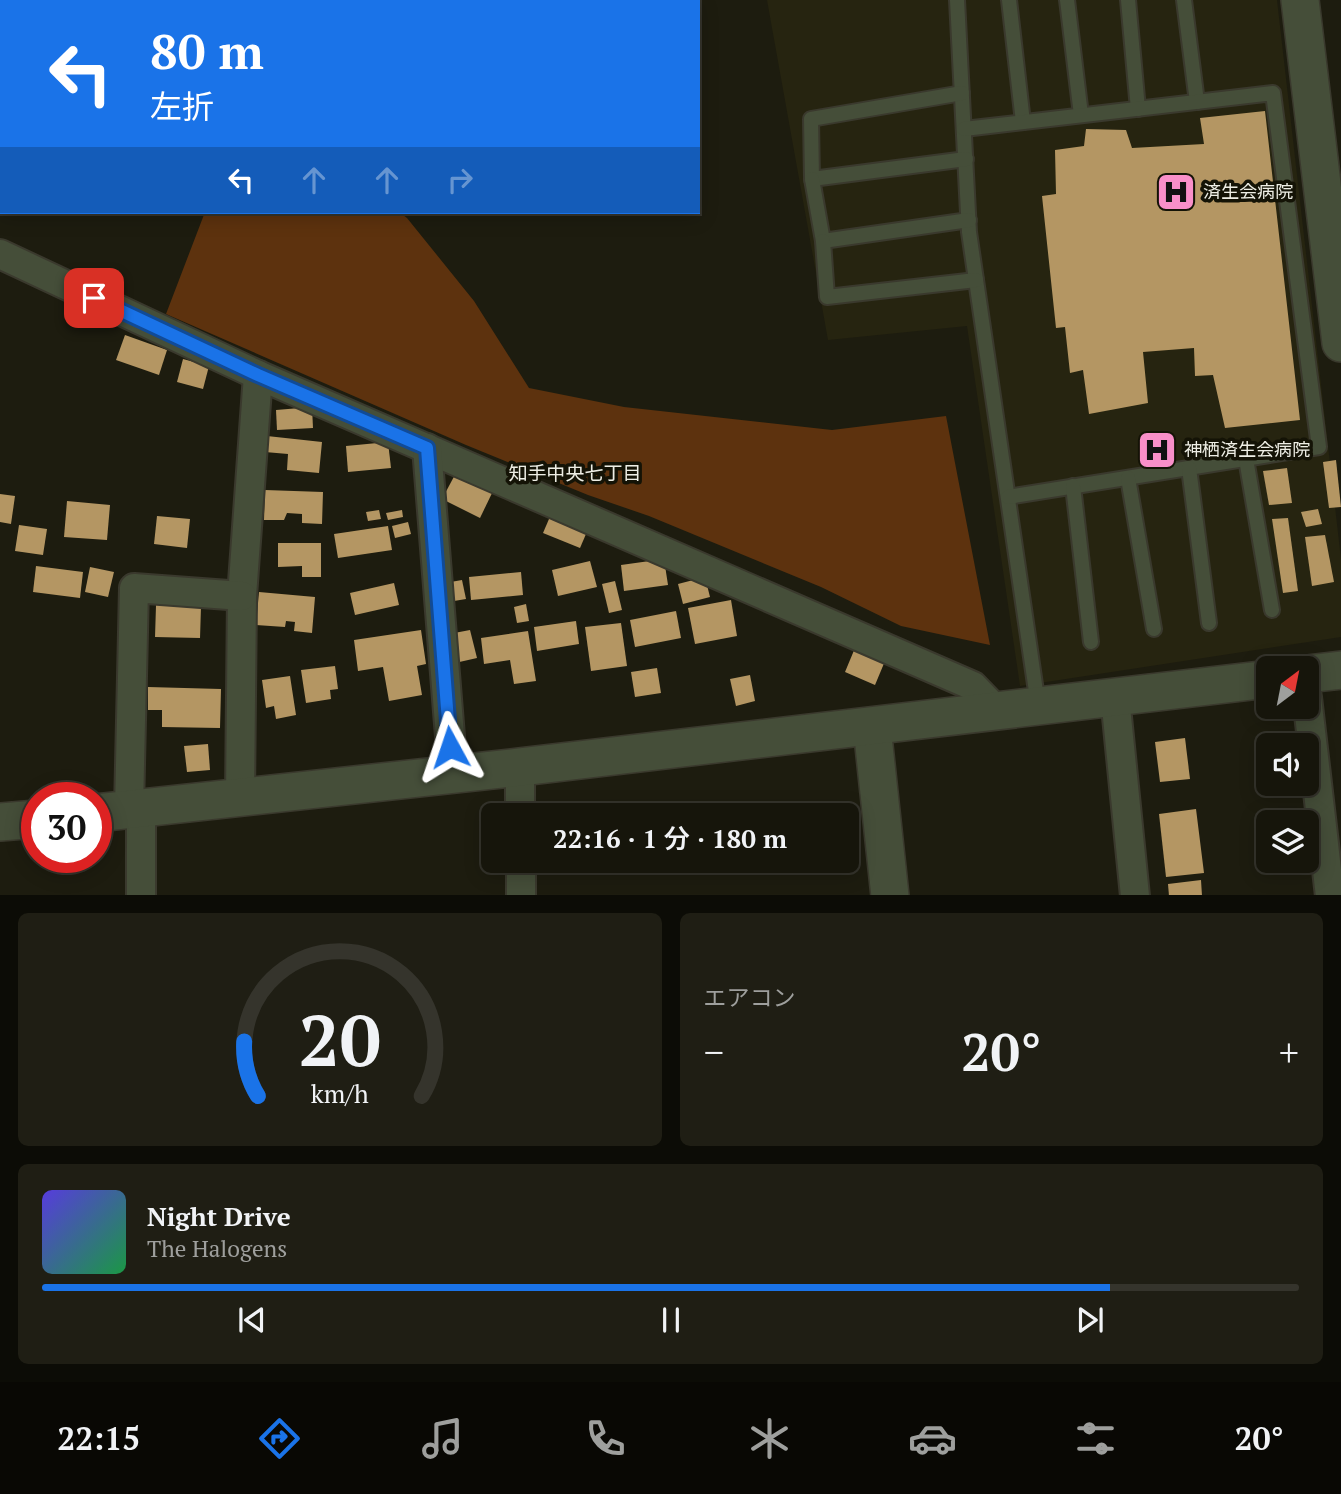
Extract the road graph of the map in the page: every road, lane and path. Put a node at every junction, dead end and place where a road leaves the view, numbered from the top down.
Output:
1 (957, 0) edge
2 (1009, 0) edge
3 (1067, 0) edge
4 (1128, 0) edge
5 (1184, 0) edge
6 (1300, 0) edge
7 (962, 93) junction
8 (1197, 102) junction
9 (1138, 109) junction
10 (1081, 116) junction
11 (1023, 122) junction
12 (964, 129) junction
13 (966, 159) junction
14 (812, 179) junction
15 (969, 220) junction
16 (823, 241) junction
17 (0, 254) edge
18 (976, 280) junction
19 (1340, 325) edge
20 (258, 375) junction
21 (427, 448) junction
22 (1246, 459) junction
23 (1189, 468) junction
24 (1128, 478) junction
25 (1073, 486) junction
26 (1008, 497) junction
27 (242, 596) junction
28 (1272, 610) dead end
29 (1209, 622) dead end
30 (1154, 629) dead end
31 (1091, 642) dead end
32 (1341, 670) edge
33 (1320, 672) edge
34 (1256, 681) edge
35 (1115, 697) junction
36 (1038, 706) junction
37 (998, 712) junction
38 (1310, 719) edge
39 (872, 727) junction
40 (520, 767) junction
41 (453, 774) junction
42 (240, 797) junction
43 (520, 803) edge
44 (122, 810) edge
45 (21, 820) edge
46 (0, 822) edge
47 (521, 873) edge
48 (141, 895) edge
49 (521, 895) edge
50 (890, 895) edge
51 (1135, 895) edge
52 (1330, 895) edge

1 - 7 lane
2 - 11 lane
3 - 10 lane
4 - 9 lane
5 - 8 lane
6 - 19 street
7 - 12 lane
7 - 14 lane
8 - 9 lane
8 - 22 lane
9 - 10 lane
10 - 11 lane
11 - 12 lane
12 - 13 lane
13 - 14 lane
13 - 15 lane
14 - 16 lane
15 - 16 lane
15 - 18 lane
16 - 18 lane
17 - 20 street
18 - 26 lane
20 - 21 street
20 - 27 street
21 - 37 street
21 - 41 street
22 - 23 lane
22 - 28 lane
23 - 24 lane
23 - 29 lane
24 - 25 lane
24 - 30 lane
25 - 26 lane
25 - 31 lane
26 - 36 lane
27 - 42 street
27 - 44 street
32 - 33 street
34 - 35 street
35 - 36 street
35 - 51 street
36 - 37 street
37 - 39 street
38 - 52 street
39 - 40 street
39 - 50 street
40 - 41 street
40 - 43 street
41 - 42 street
42 - 44 street
44 - 48 street
45 - 46 street
47 - 49 street

